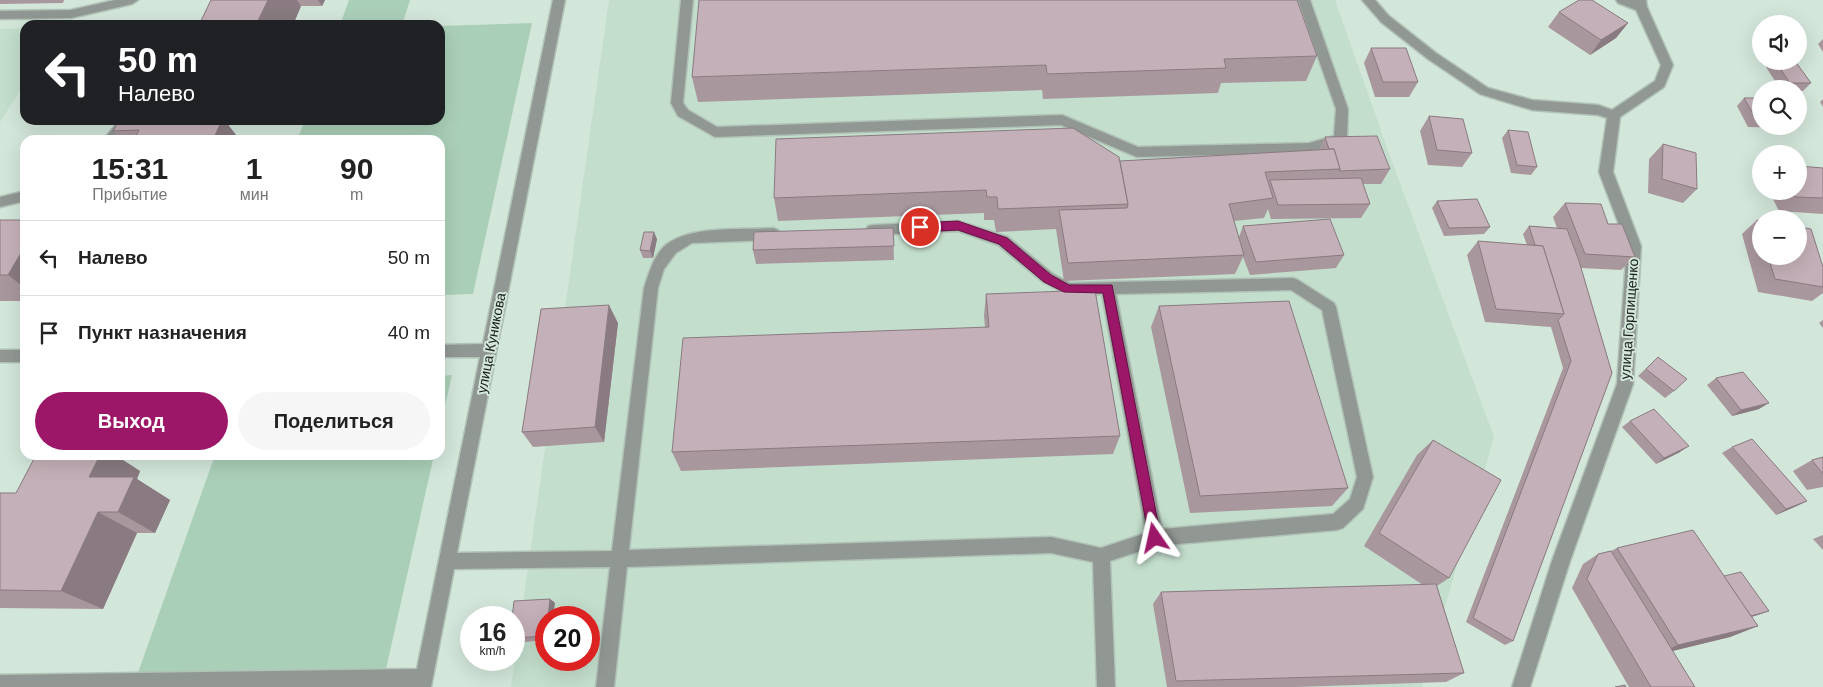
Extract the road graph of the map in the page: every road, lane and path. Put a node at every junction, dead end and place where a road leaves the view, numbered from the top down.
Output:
1 (132, 0) edge
2 (559, 0) edge
3 (688, 0) edge
4 (1304, 0) edge
5 (1368, 0) edge
6 (1622, 0) edge
7 (1640, 4) edge
8 (0, 15) edge
9 (1614, 115) junction
10 (123, 125) edge
11 (114, 135) edge
12 (20, 197) edge
13 (0, 202) edge
14 (859, 230) edge
15 (789, 234) edge
16 (1108, 288) junction
17 (489, 350) junction
18 (445, 351) edge
19 (0, 356) edge
20 (20, 356) edge
21 (1155, 538) junction
22 (1101, 556) junction
23 (620, 559) junction
24 (447, 561) junction
25 (423, 682) edge
26 (0, 684) edge
27 (605, 687) edge
28 (1106, 687) edge
29 (1521, 687) edge

1 - 8 street
2 - 17 street, улица Куникова
3 - 4 street
5 - 9 street
6 - 7 street
7 - 9 street
9 - 29 street, улица Горпищенко
10 - 11 street
12 - 13 street
14 - 16 street
15 - 23 street
16 - 21 street
16 - 21 street
17 - 18 street
17 - 24 street, улица Куникова
19 - 20 street
21 - 22 street
22 - 23 street
22 - 28 street
23 - 24 street
23 - 27 street
24 - 25 street, улица Куникова
25 - 26 street

